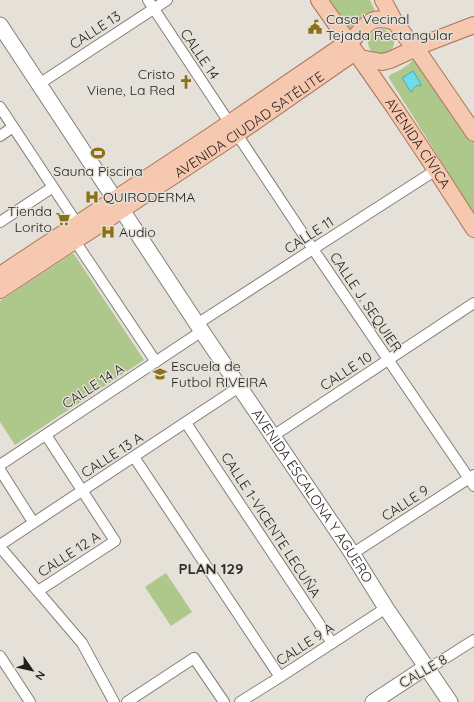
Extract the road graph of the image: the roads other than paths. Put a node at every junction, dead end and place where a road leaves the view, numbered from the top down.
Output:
1 (148, 0) edge
2 (167, 0) edge
3 (319, 0) edge
4 (383, 0) edge
5 (154, 9) junction
6 (396, 22) junction
7 (0, 25) edge
8 (474, 25) edge
9 (415, 49) junction
10 (354, 50) junction
11 (39, 84) junction
12 (0, 107) edge
13 (13, 127) junction
14 (233, 128) junction
15 (474, 132) edge
16 (0, 136) edge
17 (436, 170) junction
18 (53, 187) junction
19 (119, 205) junction
20 (0, 222) edge
21 (474, 229) edge
22 (79, 233) junction
23 (313, 249) junction
24 (0, 275) edge
25 (0, 290) edge
26 (474, 303) edge
27 (200, 328) junction
28 (388, 359) junction
29 (156, 362) junction
30 (239, 387) junction
31 (186, 423) junction
32 (46, 435) junction
33 (272, 436) junction
34 (134, 457) junction
35 (0, 464) edge
36 (0, 470) edge
37 (472, 480) edge
38 (82, 491) junction
39 (33, 522) junction
40 (0, 546) edge
41 (352, 554) junction
42 (38, 591) junction
43 (386, 608) junction
44 (474, 640) edge
45 (332, 643) junction
46 (0, 656) edge
47 (426, 667) junction
48 (280, 677) junction
49 (30, 702) edge
50 (114, 702) edge
51 (127, 702) edge
52 (224, 702) edge
53 (240, 702) edge
54 (372, 702) edge
55 (450, 702) edge

1 - 5 street, CALLE 14
2 - 5 street, CALLE 13
3 - 10 main road, AVENIDA CÍVICA
4 - 6 main road
5 - 11 street, CALLE 13
5 - 14 street, CALLE 14
6 - 9 main road
6 - 10 main road, AVENIDA CIUDAD SATÉLITE
7 - 11 street, AVENIDA ESCALONA Y AGUERO
8 - 9 main road
9 - 10 main road
9 - 15 main road
10 - 14 main road, AVENIDA CIUDAD SATÉLITE
10 - 17 main road, AVENIDA CÍVICA
11 - 19 street, AVENIDA ESCALONA Y AGUERO
12 - 13 street
13 - 16 street
13 - 18 street
14 - 19 main road, AVENIDA CIUDAD SATÉLITE
14 - 23 street, CALLE J. SEQUIER
17 - 21 main road, AVENIDA CÍVICA
17 - 23 street, CALLE 11
18 - 20 street
18 - 22 street
19 - 22 main road, AVENIDA CIUDAD SATÉLITE
19 - 27 street, AVENIDA ESCALONA Y AGUERO
22 - 24 main road
22 - 25 main road
22 - 29 street
23 - 27 street, CALLE 11
23 - 28 street, CALLE J. SEQUIER
26 - 28 street, CALLE 10
27 - 29 street, CALLE 14 A
27 - 30 street, AVENIDA ESCALONA Y AGUERO
28 - 33 street, CALLE 10
28 - 37 street, CALLE J. SEQUIER
29 - 32 street, CALLE 14 A
30 - 31 street, CALLE 13 A
30 - 33 street, AVENIDA ESCALONA Y AGUERO
31 - 34 street, CALLE 13 A
31 - 45 street, CALLE 1-VICENTE LECUÑA
32 - 35 street, CALLE 14 A
32 - 38 street
33 - 41 street, AVENIDA ESCALONA Y AGUERO
34 - 38 street, CALLE 13 A
34 - 48 street
36 - 39 street
37 - 41 street, CALLE 9
38 - 39 street, CALLE 13 A
38 - 42 street, CALLE 12 A
39 - 40 street, CALLE 13 A
40 - 42 street
41 - 43 street, AVENIDA ESCALONA Y AGUERO
42 - 50 street
43 - 45 street, CALLE 9 A
43 - 47 street, AVENIDA ESCALONA Y AGUERO
44 - 47 street, CALLE 8
45 - 48 street, CALLE 9 A
46 - 49 street
47 - 54 street, CALLE 8
47 - 55 street, AVENIDA ESCALONA Y AGUERO
48 - 53 street, CALLE 9 A
51 - 52 street

